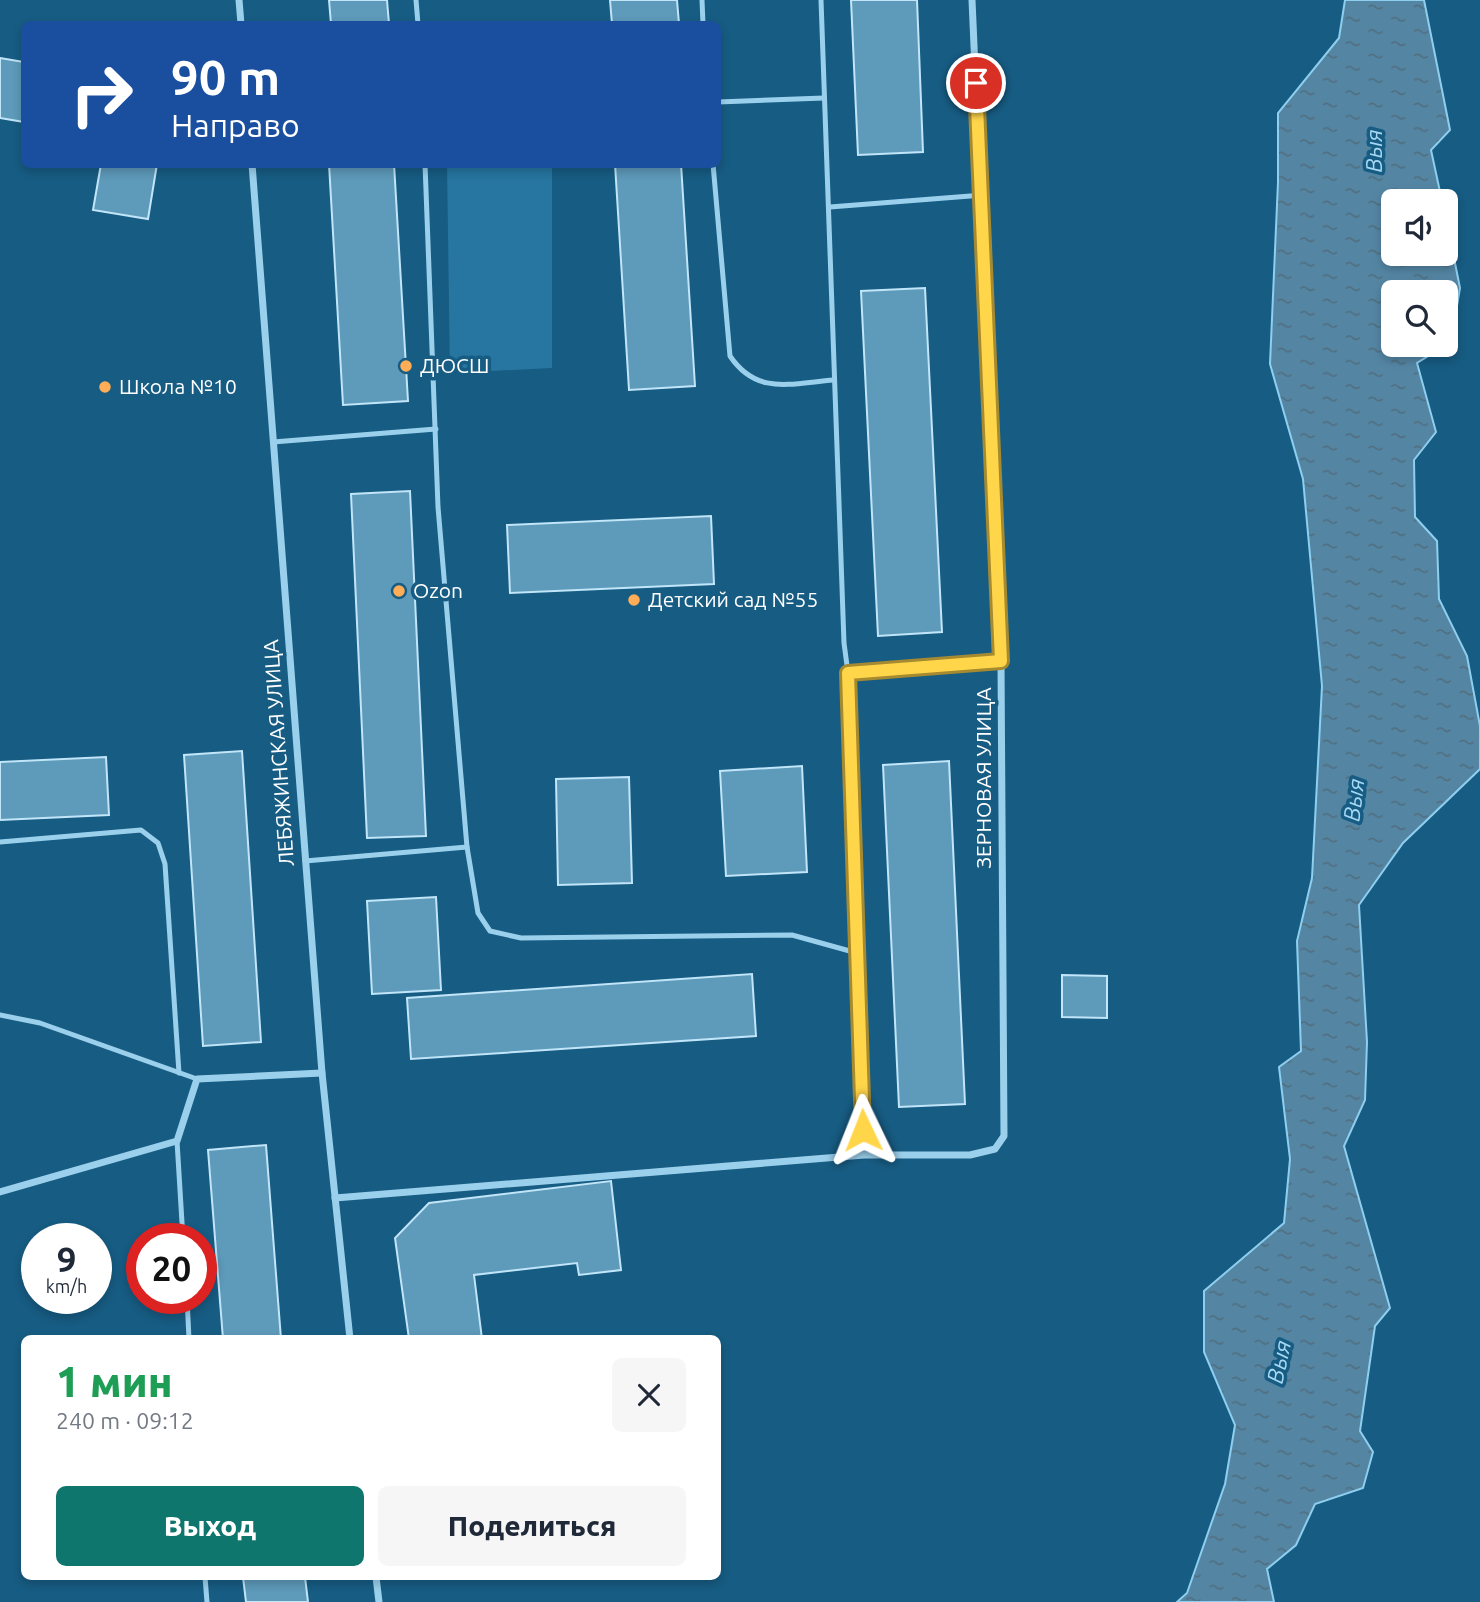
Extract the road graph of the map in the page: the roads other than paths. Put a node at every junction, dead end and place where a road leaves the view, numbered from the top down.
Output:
1 (239, 0) edge
2 (416, 0) edge
3 (702, 0) edge
4 (821, 0) edge
5 (972, 0) edge
6 (241, 21) edge
7 (418, 21) edge
8 (703, 21) edge
9 (824, 97) junction
10 (721, 102) edge
11 (252, 168) edge
12 (425, 168) edge
13 (713, 168) edge
14 (983, 195) junction
15 (830, 207) junction
16 (834, 380) junction
17 (436, 429) junction
18 (273, 442) junction
19 (1001, 661) junction
20 (848, 673) junction
21 (0, 842) edge
22 (467, 847) junction
23 (305, 861) junction
24 (858, 953) junction
25 (0, 1015) edge
26 (179, 1073) junction
27 (321, 1073) junction
28 (197, 1080) junction
29 (177, 1140) junction
30 (864, 1155) junction
31 (0, 1192) edge
32 (335, 1198) junction
33 (182, 1223) edge
34 (188, 1314) edge
35 (189, 1335) edge
36 (350, 1335) edge
37 (205, 1580) edge
38 (376, 1580) edge
39 (206, 1602) edge
40 (379, 1602) edge

1 - 6 street
2 - 7 lane
3 - 8 lane
4 - 9 lane
5 - 14 street, ЗЕРНОВАЯ УЛИЦА
9 - 10 lane
9 - 15 lane
11 - 18 street, ЛЕБЯЖИНСКАЯ УЛИЦА
12 - 17 lane
13 - 16 lane
14 - 15 lane
14 - 19 street, ЗЕРНОВАЯ УЛИЦА
15 - 16 lane
16 - 20 lane
17 - 18 lane
17 - 22 lane
18 - 23 street, ЛЕБЯЖИНСКАЯ УЛИЦА
19 - 20 lane
19 - 30 street, ЗЕРНОВАЯ УЛИЦА
20 - 24 lane
21 - 26 lane
22 - 23 lane
22 - 24 lane
23 - 27 street, ЛЕБЯЖИНСКАЯ УЛИЦА
24 - 30 lane
25 - 26 lane
26 - 28 lane
27 - 28 street
27 - 32 street, ЛЕБЯЖИНСКАЯ УЛИЦА
28 - 29 street
29 - 31 street
29 - 33 lane
30 - 32 street
32 - 36 street, ЛЕБЯЖИНСКАЯ УЛИЦА
34 - 35 lane
37 - 39 lane
38 - 40 street

